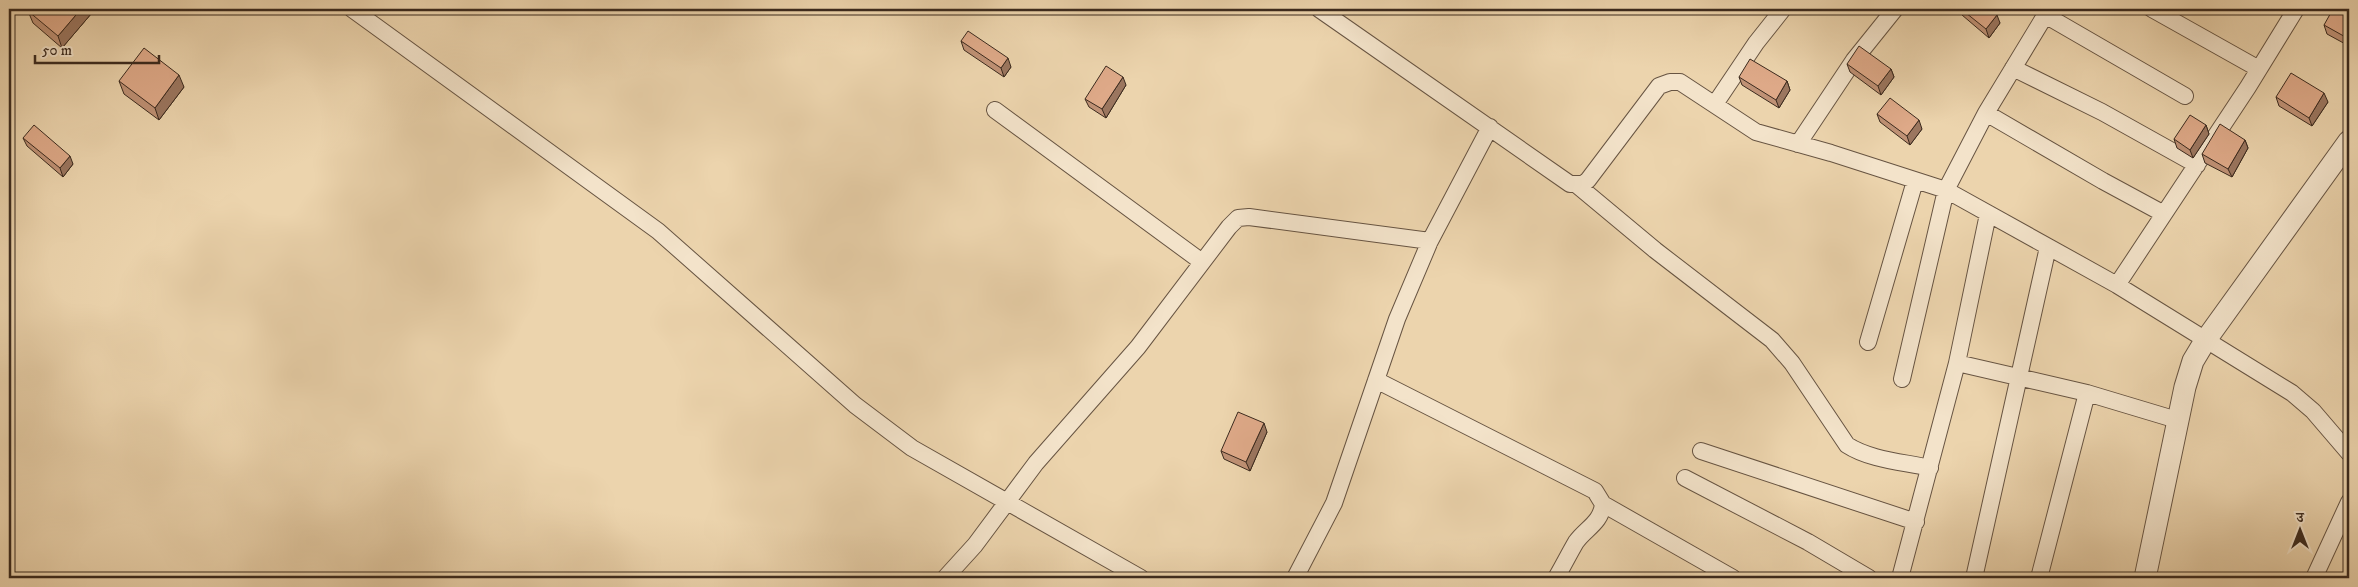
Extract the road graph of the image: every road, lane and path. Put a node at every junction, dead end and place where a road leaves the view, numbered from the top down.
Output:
1 (352, 9) edge
2 (1319, 9) edge
3 (1783, 9) edge
4 (1895, 9) edge
5 (2152, 9) edge
6 (2289, 11) edge
7 (2047, 12) edge
8 (2013, 68) junction
9 (2259, 69) junction
10 (2185, 96) dead end
11 (1715, 104) junction
12 (995, 110) dead end
13 (1986, 113) junction
14 (1490, 127) junction
15 (2349, 141) edge
16 (1798, 144) junction
17 (2197, 165) junction
18 (1915, 181) junction
19 (1577, 186) junction
20 (1946, 190) junction
21 (1988, 214) junction
22 (2164, 214) junction
23 (1430, 241) junction
24 (2048, 247) junction
25 (1202, 262) junction
26 (2117, 285) junction
27 (2205, 341) junction
28 (1868, 342) dead end
29 (1957, 363) junction
30 (2020, 378) junction
31 (1902, 379) dead end
32 (1376, 380) junction
33 (2087, 393) junction
34 (2177, 420) junction
35 (1701, 452) dead end
36 (2349, 453) edge
37 (1930, 468) junction
38 (1685, 478) dead end
39 (2349, 502) edge
40 (1007, 503) junction
41 (1603, 504) junction
42 (1916, 522) junction
43 (953, 576) edge
44 (1141, 578) edge
45 (1295, 578) edge
46 (1556, 578) edge
47 (1732, 578) edge
48 (1869, 578) edge
49 (1900, 578) edge
50 (1974, 578) edge
51 (2039, 578) edge
52 (2145, 578) edge
53 (2314, 578) edge

1 - 40 street
2 - 14 street
3 - 11 street
4 - 16 street
5 - 9 street
6 - 9 street
7 - 8 street
7 - 10 street
8 - 13 street
8 - 17 street
9 - 17 street
11 - 16 street
11 - 19 street
12 - 25 street
13 - 20 street
13 - 22 street
14 - 19 street
14 - 23 street
15 - 27 street
16 - 18 street
17 - 22 street
18 - 20 street
18 - 28 street
19 - 37 street
20 - 21 street
20 - 31 street
21 - 24 street
21 - 29 street
22 - 26 street
23 - 25 street
23 - 32 street
24 - 26 street
24 - 30 street
25 - 40 street
26 - 27 street
27 - 34 street
27 - 36 street
29 - 30 street
29 - 37 street
30 - 33 street
30 - 50 street
32 - 41 street
32 - 45 street
33 - 34 street
33 - 51 street
34 - 52 street
35 - 42 street
37 - 42 street
38 - 48 street
39 - 53 street
40 - 43 street
40 - 44 street
41 - 46 street
41 - 47 street
42 - 49 street

